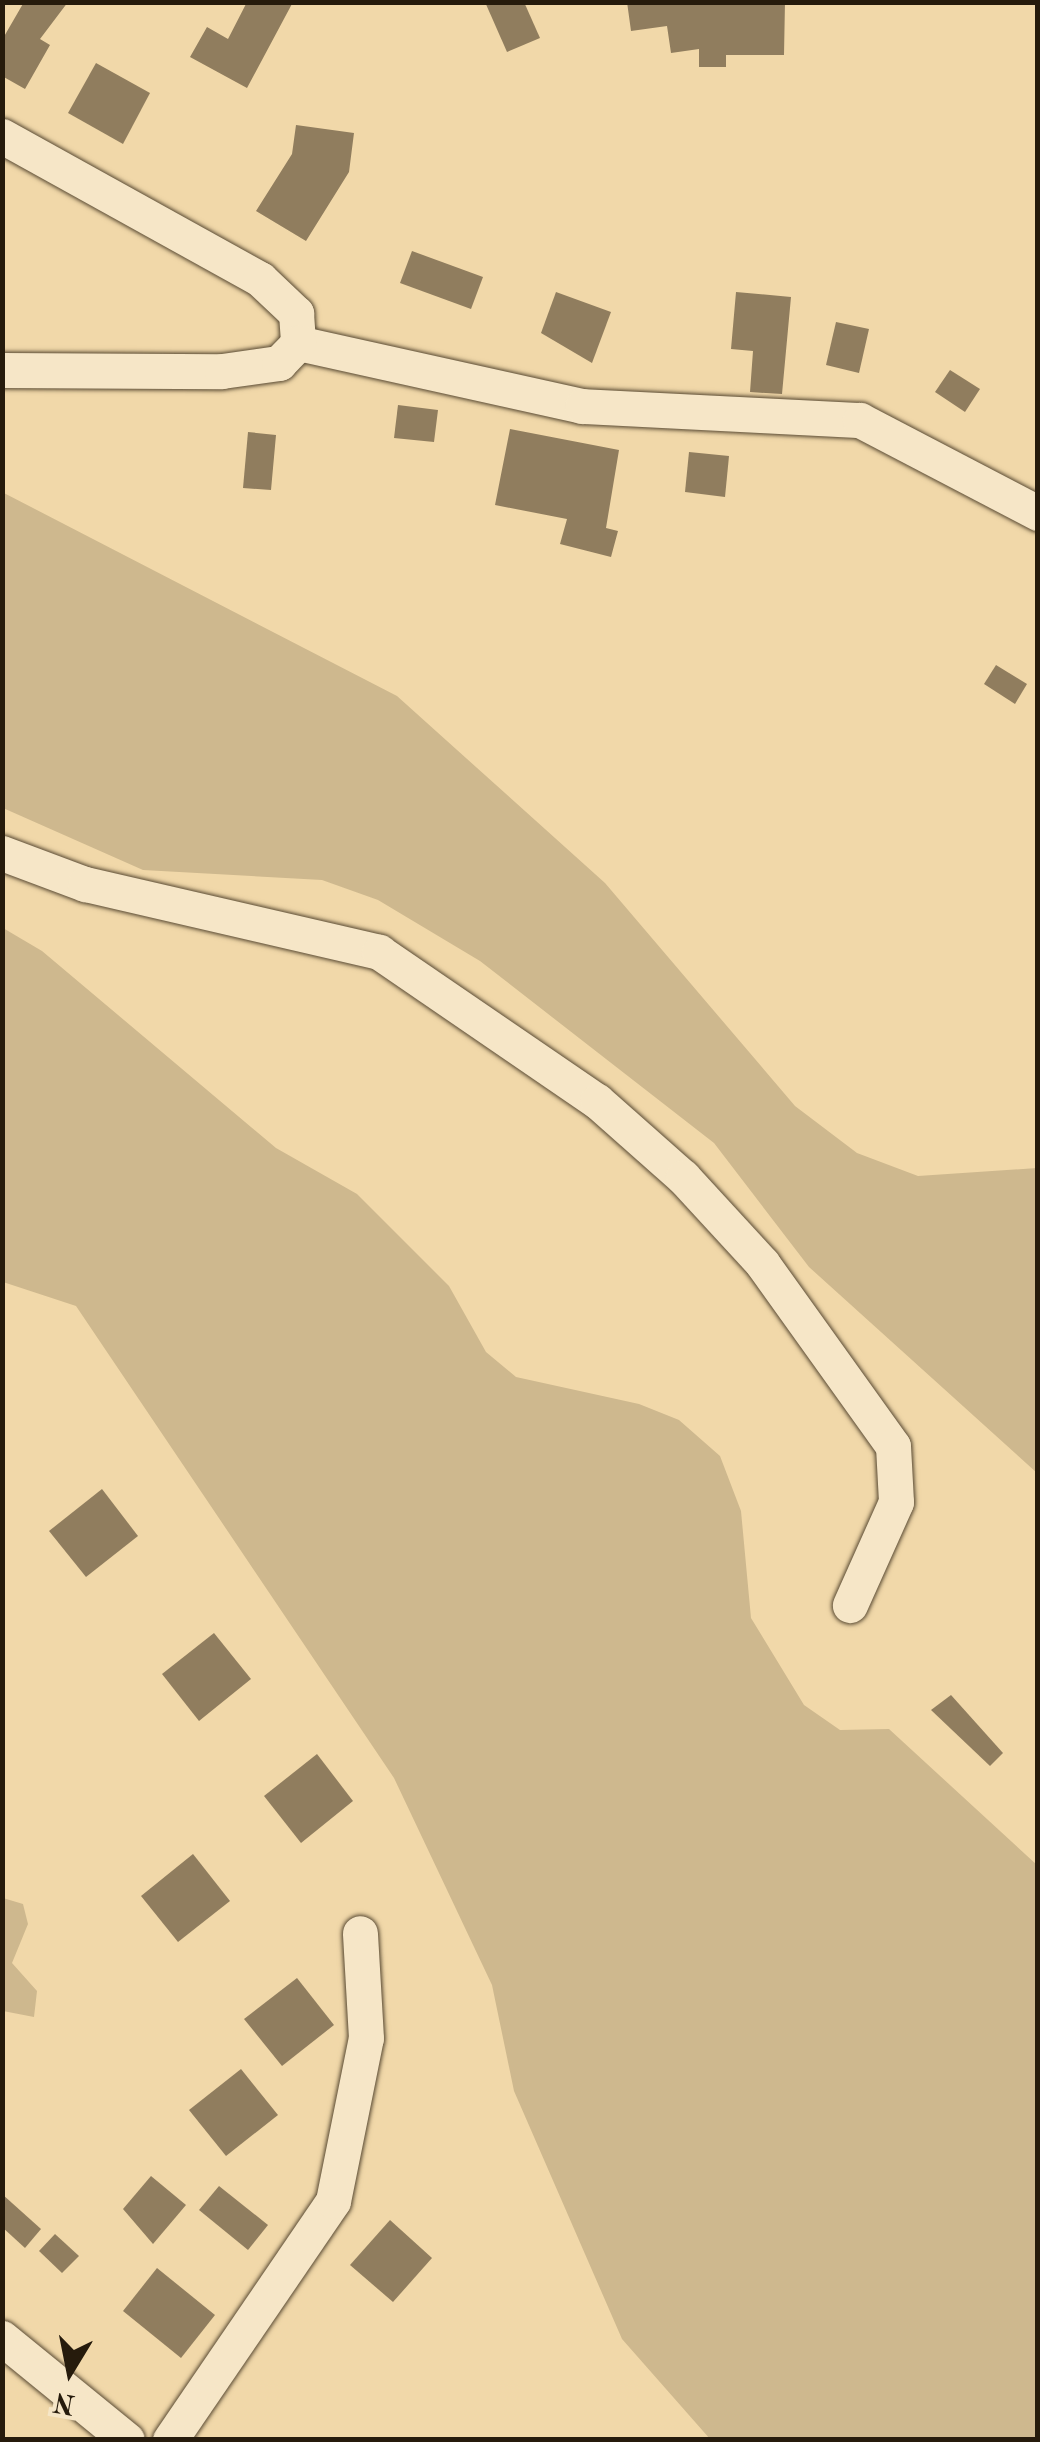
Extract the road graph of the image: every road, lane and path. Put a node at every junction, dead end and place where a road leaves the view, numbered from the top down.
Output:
1 (2, 136) edge
2 (298, 343) junction
3 (2, 370) edge
4 (1038, 513) edge
5 (2, 853) edge
6 (850, 1604) dead end
7 (360, 1933) dead end
8 (2, 2338) edge
9 (128, 2440) edge
10 (170, 2440) edge

1 - 2 street
2 - 3 street
2 - 4 street
5 - 6 street
7 - 10 street
8 - 9 street

